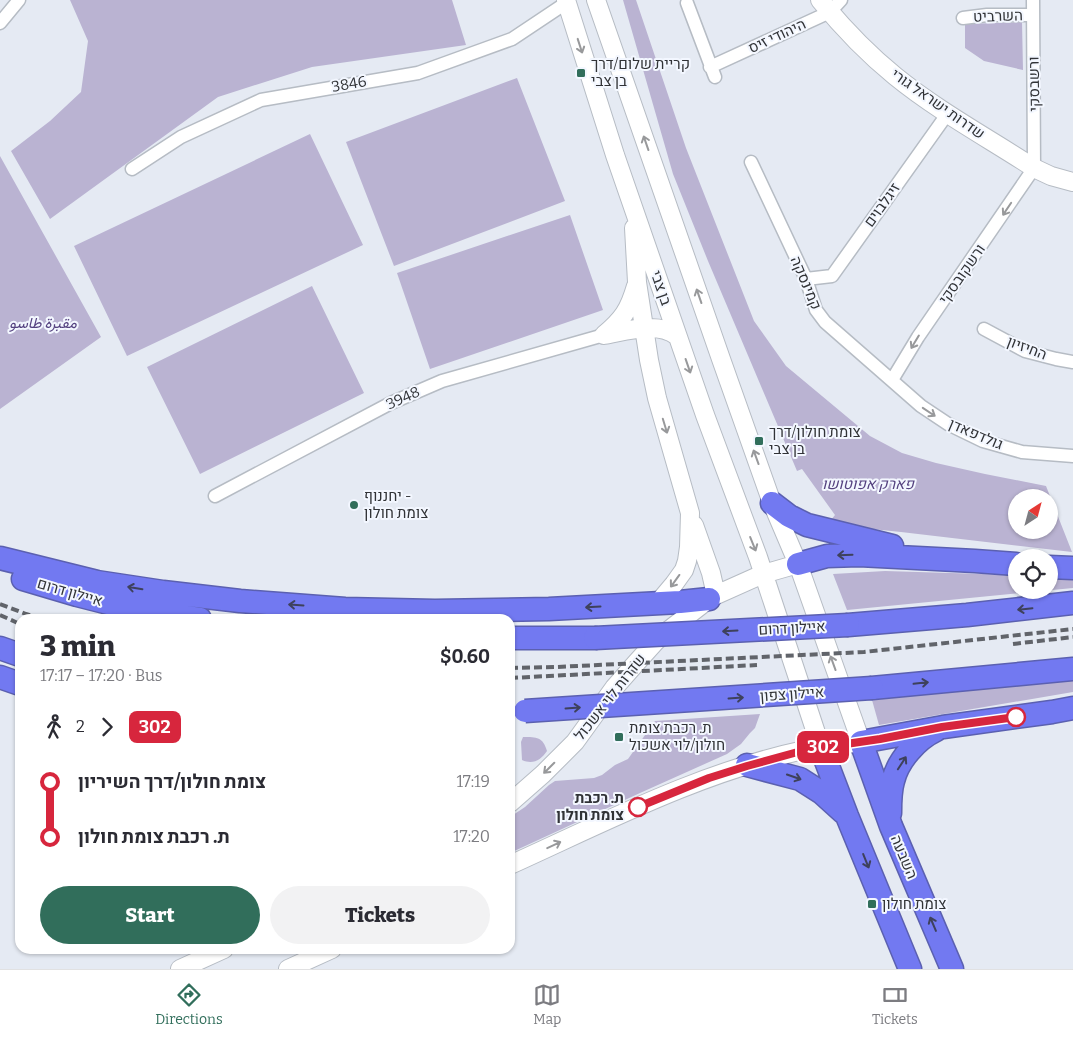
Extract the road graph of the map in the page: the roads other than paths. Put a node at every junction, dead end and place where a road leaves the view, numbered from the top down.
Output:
1 (19, 0) edge
2 (596, 0) edge
3 (1033, 0) edge
4 (566, 1) edge
5 (687, 3) dead end
6 (830, 4) edge
7 (1033, 15) junction
8 (963, 18) dead end
9 (0, 23) edge
10 (948, 113) junction
11 (751, 162) dead end
12 (1034, 168) junction
13 (132, 169) dead end
14 (1073, 182) edge
15 (632, 205) junction
16 (806, 279) junction
17 (637, 282) junction
18 (644, 329) junction
19 (984, 329) dead end
20 (604, 335) junction
21 (677, 336) junction
22 (1073, 362) edge
23 (892, 380) junction
24 (1073, 456) edge
25 (215, 496) dead end
26 (772, 502) junction
27 (690, 513) junction
28 (0, 558) edge
29 (975, 561) junction
30 (1008, 563) edge
31 (798, 564) junction
32 (1058, 567) edge
33 (1073, 568) edge
34 (0, 570) edge
35 (763, 574) junction
36 (713, 597) junction
37 (658, 603) junction
38 (1073, 603) edge
39 (164, 614) edge
40 (515, 638) edge
41 (0, 648) edge
42 (15, 653) edge
43 (1073, 668) edge
44 (0, 677) edge
45 (15, 682) edge
46 (1073, 708) edge
47 (517, 711) edge
48 (942, 727) junction
49 (861, 742) junction
50 (821, 748) junction
51 (747, 766) junction
52 (515, 799) edge
53 (847, 816) junction
54 (891, 826) junction
55 (515, 864) edge
56 (213, 954) edge
57 (321, 954) edge
58 (180, 969) edge
59 (288, 969) edge
60 (910, 969) edge
61 (952, 969) edge

1 - 9 street
26 -> 2 main road
3 - 7 street, ורשבסקי
4 - 13 street, 3846
4 -> 15 main road, בן צבי
5 - 6 street, היהודי זיס
6 - 10 main road, שדרות ישראל גורי
7 - 8 street, השרביט
7 - 12 street, ורשבסקי
10 - 12 main road, שדרות ישראל גורי
10 - 16 street, זיגלבוים
11 - 16 street, קמינסקה
12 - 14 main road, שדרות ישראל גורי
12 -> 23 street, ורשקובסקי
15 - 17 main road
15 - 21 main road, בן צבי
16 - 23 street, קמינסקה
17 - 18 main road
17 - 20 main road
18 - 20 main road
18 - 21 main road
18 -> 27 main road
19 - 22 street, החיזיון
20 - 25 street, 3948
21 -> 35 main road, בן צבי
23 -> 24 street, גולדפאדן
26 - 29 highway
26 - 31 main road
27 - 36 main road
27 -> 37 main road
37 -> 28 highway
29 - 30 highway
29 -> 31 highway
31 - 35 main road, שדרות לוי אשכול
49 -> 31 main road
32 - 33 highway
34 - 39 highway, איילון דרום
35 - 36 main road, שדרות לוי אשכול
35 - 50 main road, בן צבי
36 - 37 highway
36 -> 52 main road, שדרות לוי אשכול
38 -> 40 highway, איילון דרום, bridge
41 - 42 highway
47 -> 43 highway, איילון צפון, bridge
44 - 45 highway
46 - 48 highway
48 - 49 highway
54 -> 48 highway
49 - 50 main road
49 - 54 highway, השבעה
50 - 51 main road
50 - 53 highway
51 -> 53 highway
55 -> 51 main road
53 -> 60 highway
61 -> 54 highway, השבעה
56 - 58 main road
57 - 59 main road

